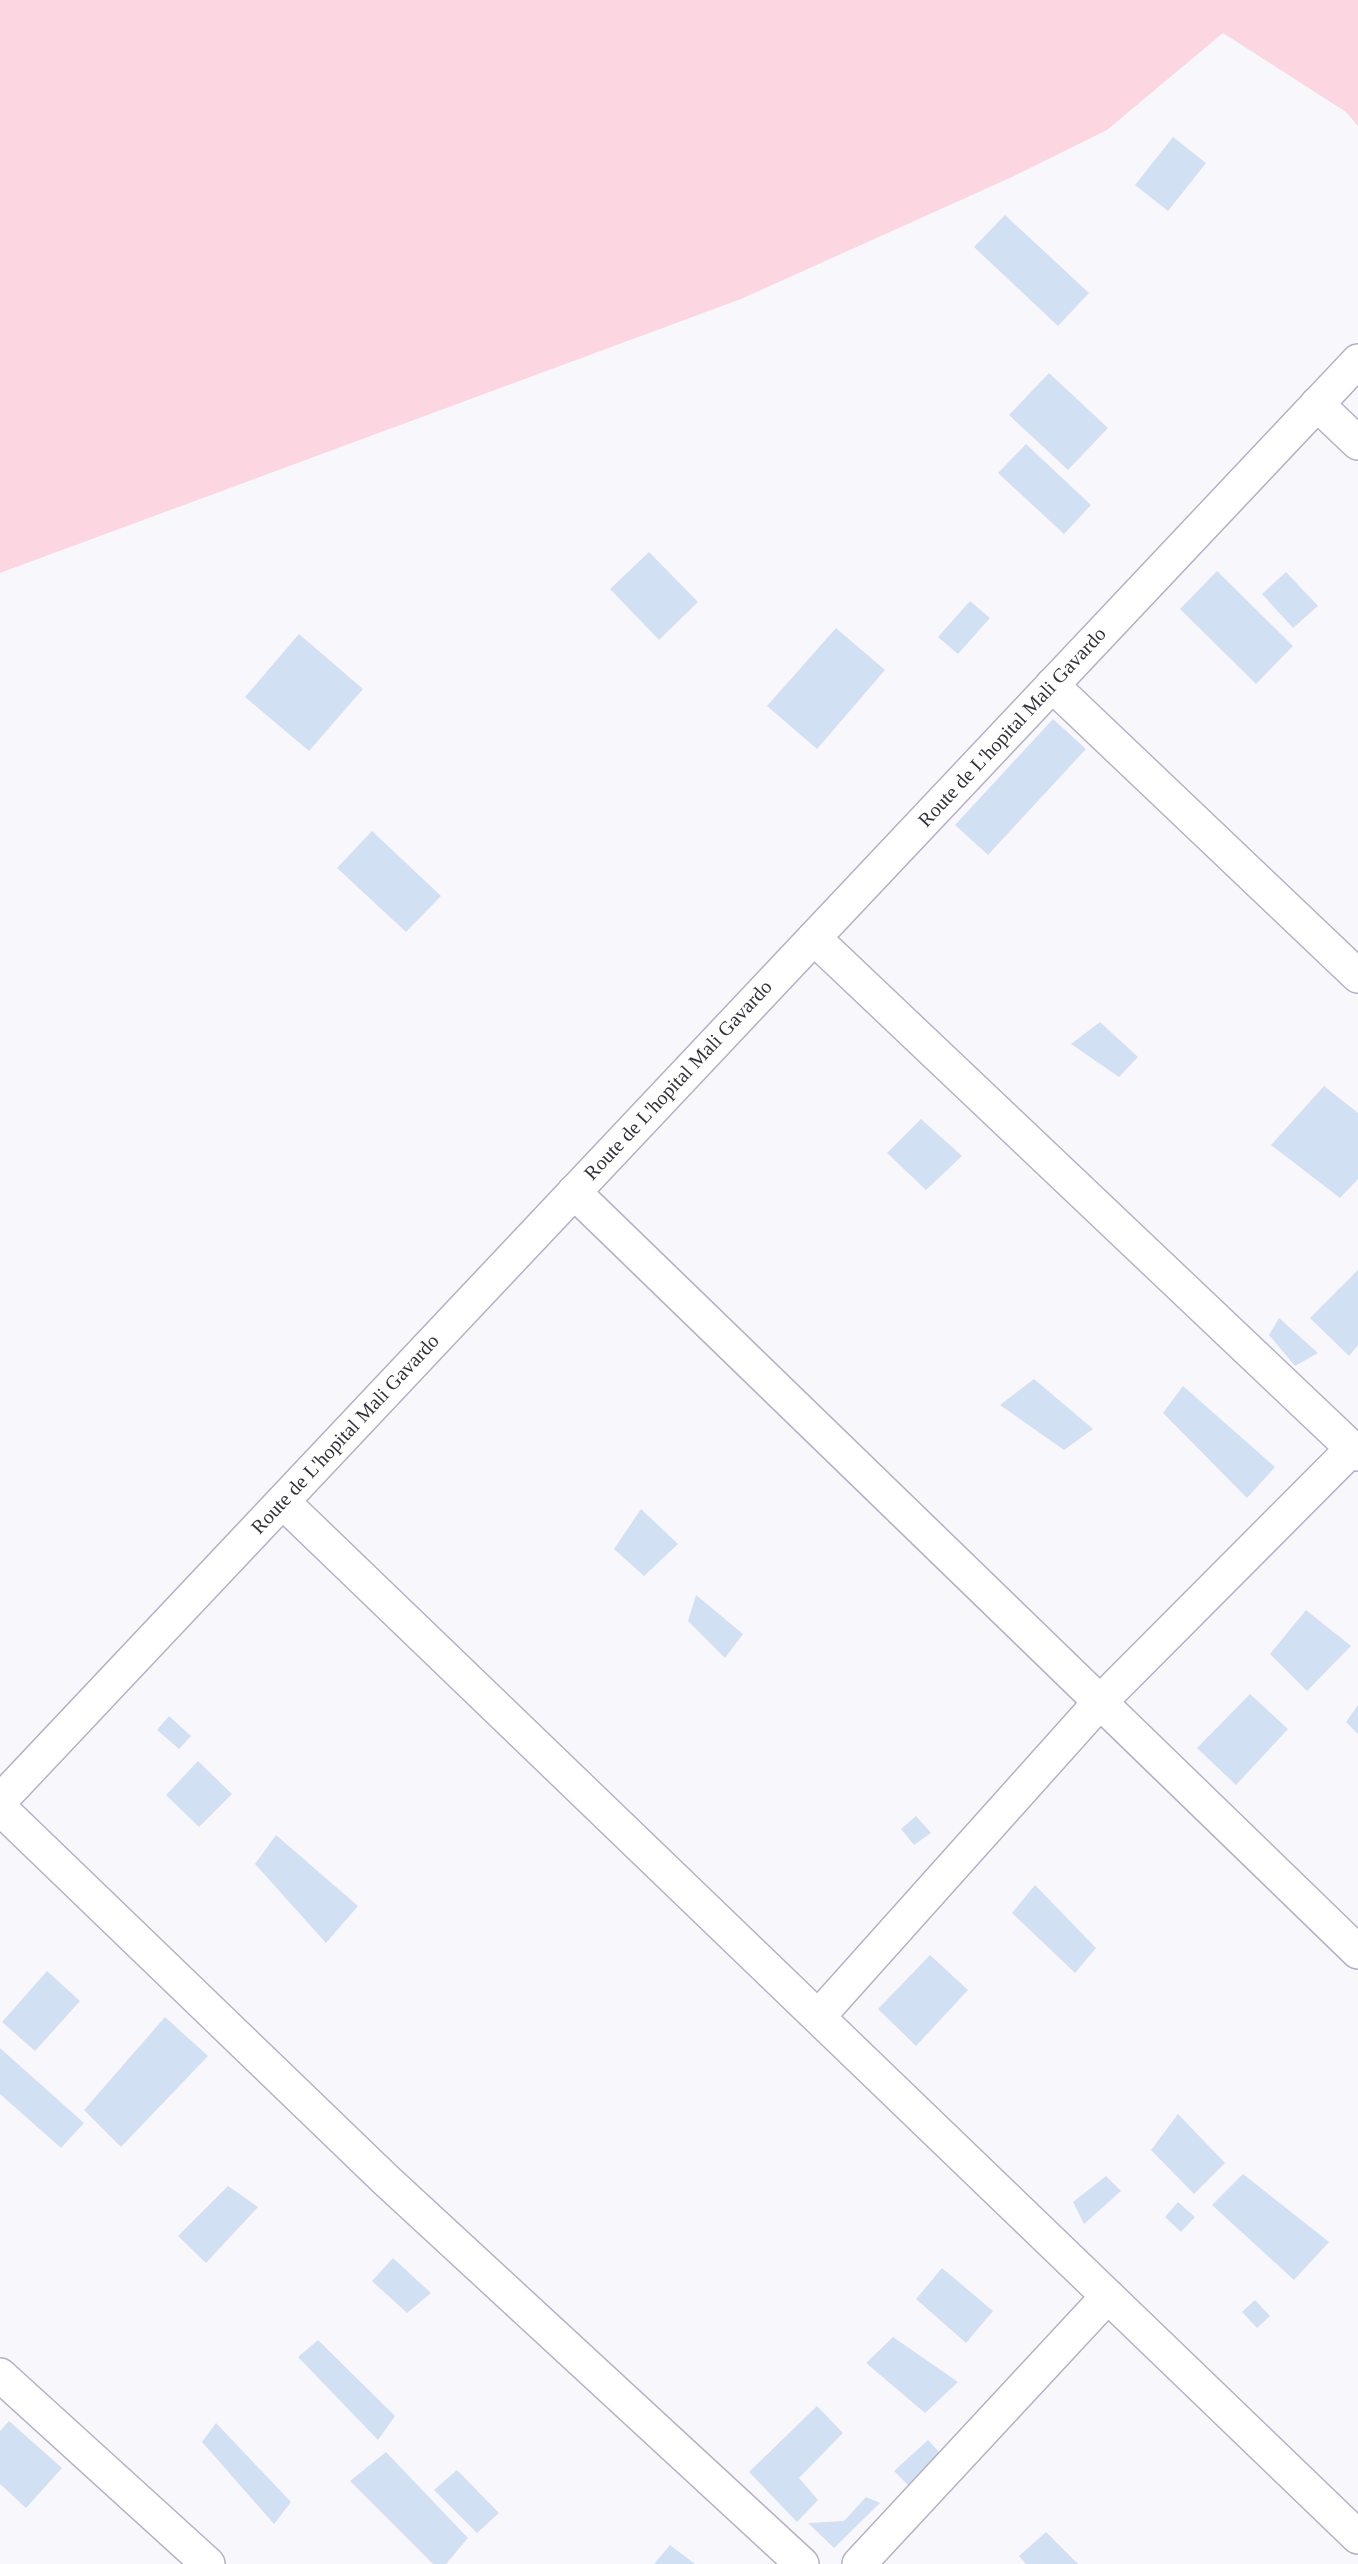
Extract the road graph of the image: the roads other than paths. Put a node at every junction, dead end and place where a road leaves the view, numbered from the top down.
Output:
1 (1358, 361) edge
2 (1317, 404) junction
3 (1358, 443) edge
4 (1052, 685) junction
5 (814, 938) junction
6 (1358, 976) edge
7 (574, 1192) junction
8 (1355, 1452) edge
9 (283, 1502) junction
10 (1100, 1702) junction
11 (0, 1801) edge
12 (0, 1808) edge
13 (1358, 1952) edge
14 (818, 2017) junction
15 (1108, 2296) junction
16 (0, 2374) edge
17 (1358, 2537) edge
18 (208, 2564) edge
19 (802, 2564) edge
20 (859, 2564) edge

1 - 2 street, Route de L'hopital Mali Gavardo
2 - 3 street
2 - 4 street, Route de L'hopital Mali Gavardo
4 - 5 street, Route de L'hopital Mali Gavardo
4 - 6 street
5 - 7 street, Route de L'hopital Mali Gavardo
5 - 8 street
7 - 9 street, Route de L'hopital Mali Gavardo
7 - 10 street
8 - 10 street
9 - 11 street, Route de L'hopital Mali Gavardo
9 - 14 street
10 - 13 street
10 - 14 street
12 - 19 street
14 - 15 street
15 - 17 street
15 - 20 street
16 - 18 street

